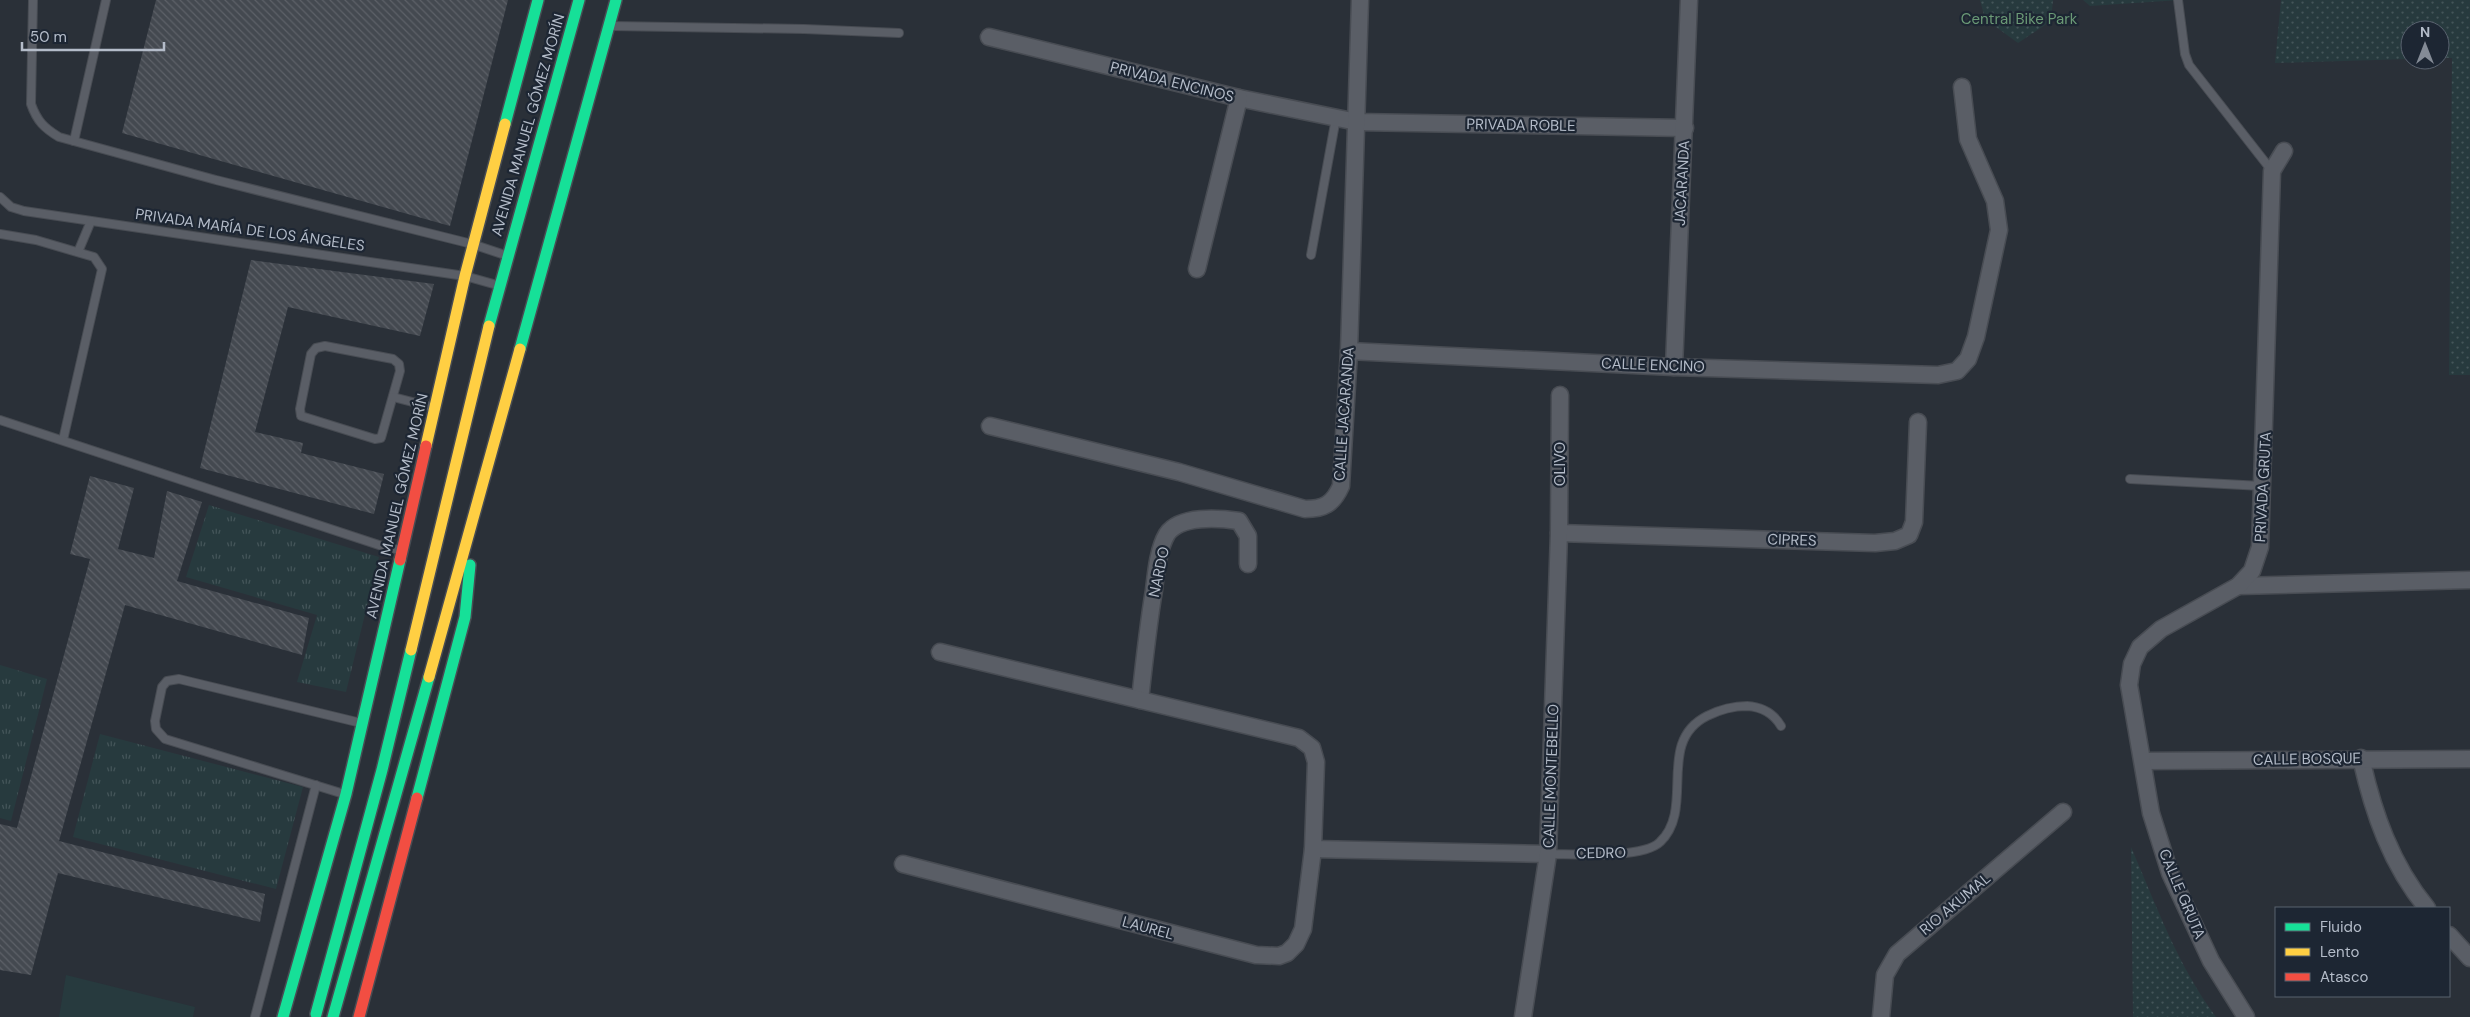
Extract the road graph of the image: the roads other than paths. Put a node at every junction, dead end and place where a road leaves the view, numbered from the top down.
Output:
1 (33, 0) edge
2 (106, 0) edge
3 (538, 0) edge
4 (579, 0) edge
5 (616, 0) edge
6 (1360, 0) edge
7 (1689, 0) edge
8 (2178, 0) edge
9 (609, 26) junction
10 (899, 33) dead end
11 (989, 37) dead end
12 (1962, 87) dead end
13 (1239, 98) junction
14 (1336, 118) junction
15 (1357, 122) junction
16 (1685, 128) junction
17 (74, 141) junction
18 (2284, 151) dead end
19 (2272, 171) junction
20 (0, 197) edge
21 (91, 221) junction
22 (0, 234) edge
23 (472, 244) junction
24 (78, 252) junction
25 (507, 255) junction
26 (1311, 255) dead end
27 (1197, 269) dead end
28 (465, 276) junction
29 (499, 285) junction
30 (1349, 351) junction
31 (1674, 366) junction
32 (1560, 395) dead end
33 (394, 397) junction
34 (434, 407) junction
35 (0, 420) edge
36 (1918, 422) dead end
37 (990, 426) dead end
38 (63, 440) junction
39 (2130, 479) dead end
40 (2264, 486) junction
41 (451, 487) junction
42 (429, 524) dead end
43 (1559, 532) junction
44 (470, 533) junction
45 (403, 551) junction
46 (1248, 564) dead end
47 (2470, 580) edge
48 (2238, 586) junction
49 (405, 593) dead end
50 (389, 612) junction
51 (940, 652) dead end
52 (1140, 700) junction
53 (362, 723) junction
54 (1781, 726) dead end
55 (2361, 758) junction
56 (2470, 758) edge
57 (2143, 761) junction
58 (316, 785) junction
59 (346, 794) junction
60 (2064, 812) dead end
61 (1313, 849) junction
62 (1548, 854) junction
63 (903, 864) dead end
64 (2425, 907) edge
65 (2450, 936) edge
66 (2470, 958) edge
67 (316, 1014) dead end
68 (254, 1017) edge
69 (283, 1017) edge
70 (333, 1017) edge
71 (359, 1017) edge
72 (1523, 1017) edge
73 (1880, 1017) edge
74 (2246, 1017) edge

1 - 17 lane
2 - 17 lane
3 - 23 main road, AVENIDA MANUEL GÓMEZ MORÍN
4 - 25 main road, AVENIDA MANUEL GÓMEZ MORÍN
5 - 9 main road
6 - 15 street, CALLE JACARANDA
7 - 16 street, JACARANDA
8 - 19 lane
9 - 10 lane
9 - 44 main road
11 - 13 street, PRIVADA ENCINOS
12 - 31 street, CALLE ENCINO
13 - 14 street, PRIVADA ENCINOS
13 - 27 street
14 - 15 street, PRIVADA ENCINOS
14 - 26 lane
15 - 16 street, PRIVADA ROBLE
15 - 30 street, CALLE JACARANDA
16 - 31 street, JACARANDA
17 - 23 lane
18 - 19 street, PRIVADA GRUTA
19 - 40 street, PRIVADA GRUTA
20 - 21 lane, PRIVADA MARÍA DE LOS ÁNGELES
21 - 24 lane
21 - 28 lane, PRIVADA MARÍA DE LOS ÁNGELES
22 - 24 lane
23 - 25 lane
23 - 28 main road, AVENIDA MANUEL GÓMEZ MORÍN
24 - 38 lane
25 - 29 main road, AVENIDA MANUEL GÓMEZ MORÍN
28 - 29 lane, PRIVADA MARÍA DE LOS ÁNGELES
28 - 34 main road, AVENIDA MANUEL GÓMEZ MORÍN
29 - 41 main road, AVENIDA MANUEL GÓMEZ MORÍN
30 - 31 street, CALLE ENCINO
30 - 37 street, CALLE JACARANDA
32 - 43 street, OLIVO
33 - 33 lane
33 - 34 lane
34 - 45 main road, AVENIDA MANUEL GÓMEZ MORÍN
35 - 38 lane
36 - 43 street, CIPRES
38 - 45 lane
39 - 40 lane
40 - 48 street, PRIVADA GRUTA
41 - 42 main road
41 - 67 main road, AVENIDA MANUEL GÓMEZ MORÍN
43 - 62 street, CALLE MONTEBELLO
44 - 70 main road
44 - 71 main road
45 - 50 main road, AVENIDA MANUEL GÓMEZ MORÍN
46 - 52 street, NARDO
47 - 48 street
48 - 57 street, PRIVADA GRUTA
49 - 50 main road
50 - 53 main road, AVENIDA MANUEL GÓMEZ MORÍN
51 - 52 street
52 - 61 street, LAUREL
53 - 58 lane
53 - 59 main road, AVENIDA MANUEL GÓMEZ MORÍN
54 - 62 lane, CEDRO
55 - 56 street, CALLE BOSQUE
55 - 57 street, CALLE BOSQUE
55 - 64 street
57 - 74 street, CALLE GRUTA
58 - 59 lane
58 - 68 lane
59 - 69 main road, AVENIDA MANUEL GÓMEZ MORÍN
60 - 73 street, RIO AKUMAL
61 - 62 street, CEDRO
61 - 63 street, LAUREL
62 - 72 street, CALLE MONTEBELLO
65 - 66 street

